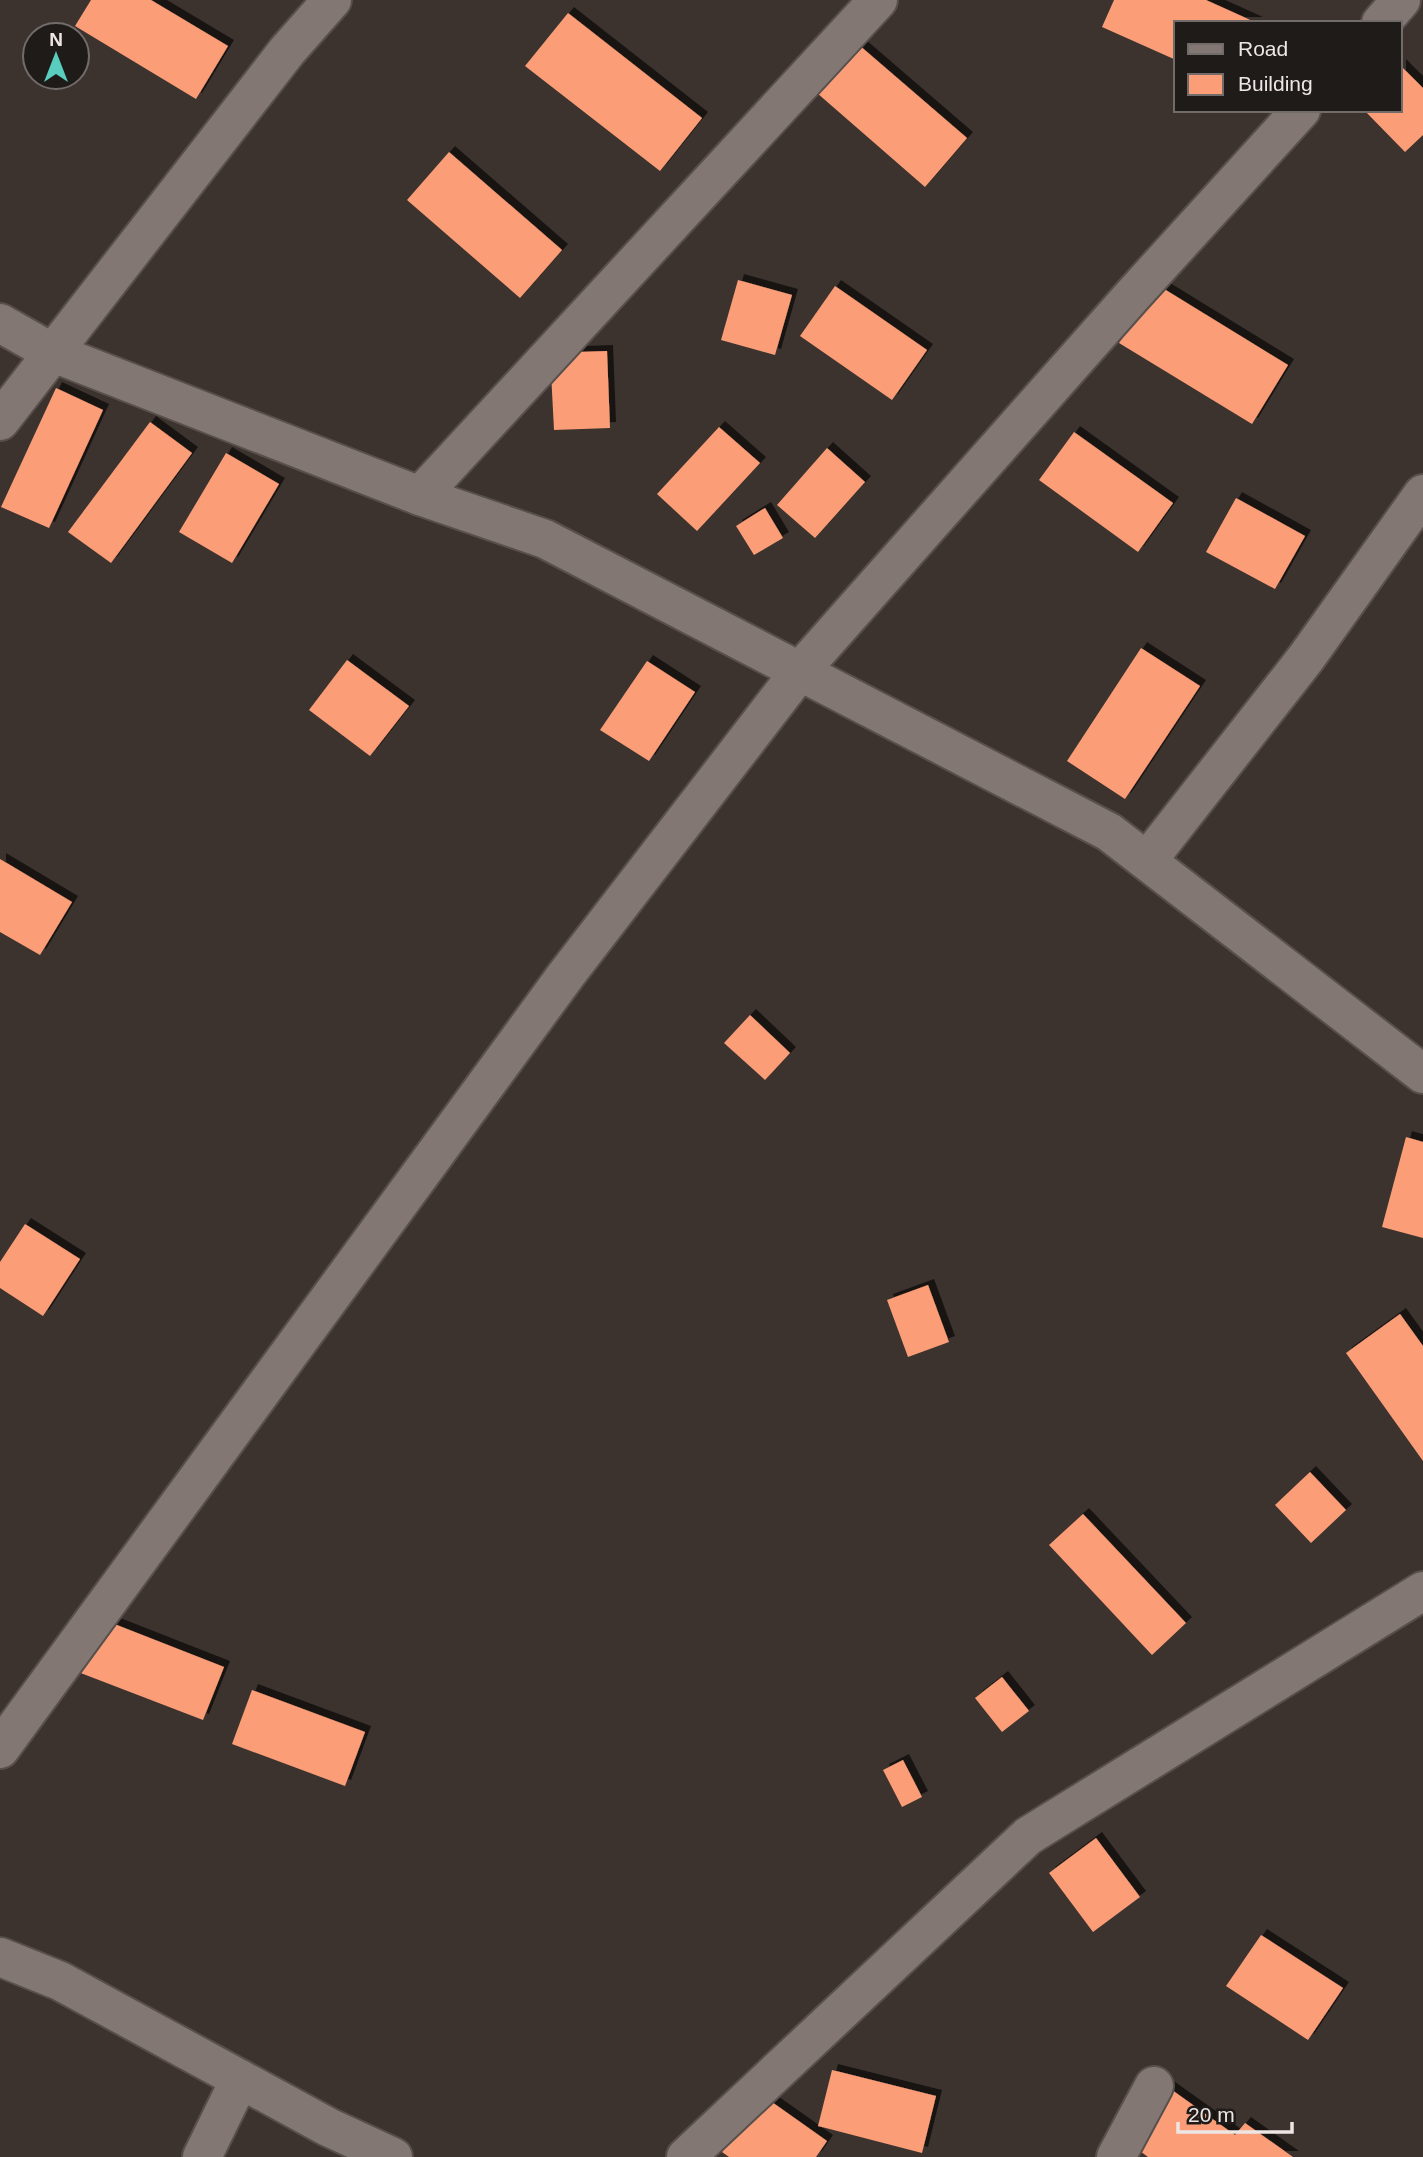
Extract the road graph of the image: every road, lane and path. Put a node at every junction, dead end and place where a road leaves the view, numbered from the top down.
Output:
1 (332, 0) edge
2 (878, 0) edge
3 (1401, 0) edge
4 (1383, 21) edge
5 (1299, 112) edge
6 (0, 323) edge
7 (51, 352) junction
8 (0, 421) edge
9 (1423, 494) edge
10 (420, 496) junction
11 (800, 671) junction
12 (1146, 861) junction
13 (1423, 1074) edge
14 (1423, 1591) edge
15 (0, 1749) edge
16 (0, 1957) edge
17 (240, 2079) junction
18 (1154, 2086) dead end
19 (202, 2157) edge
20 (393, 2157) edge
21 (686, 2157) edge
22 (1116, 2157) edge

1 - 7 street
2 - 10 street
3 - 4 street
5 - 11 street
6 - 7 street
7 - 8 street
7 - 10 street
9 - 12 street
10 - 11 street
11 - 12 street
11 - 15 street
12 - 13 street
14 - 21 street
16 - 17 street
17 - 19 street
17 - 20 street
18 - 22 street

